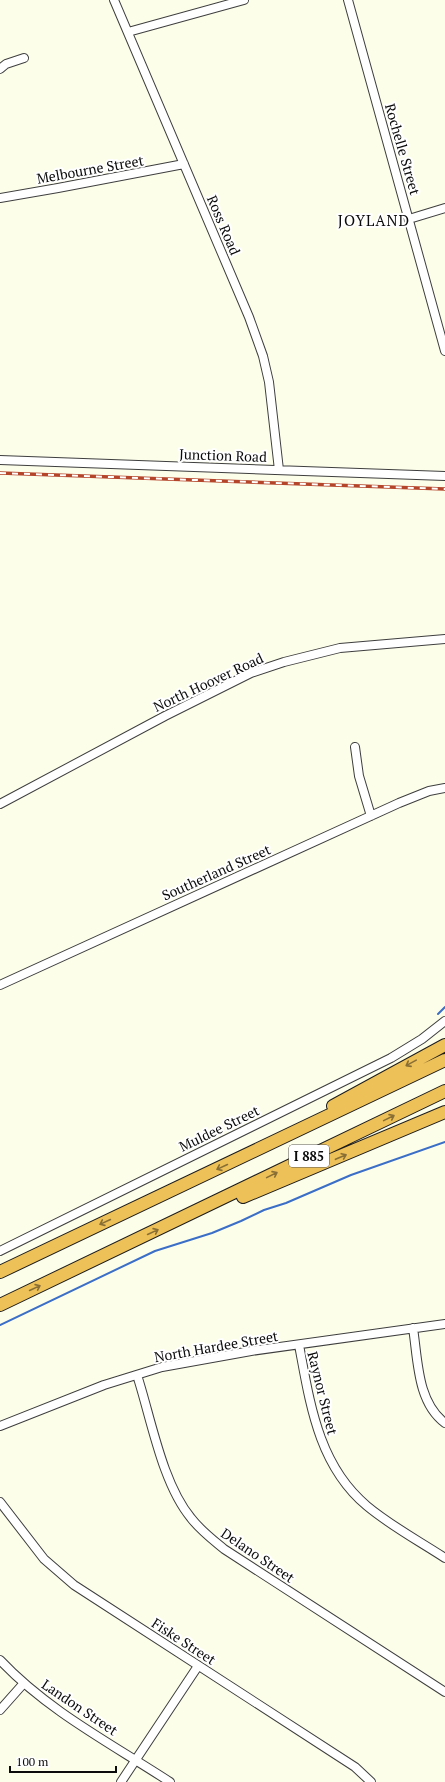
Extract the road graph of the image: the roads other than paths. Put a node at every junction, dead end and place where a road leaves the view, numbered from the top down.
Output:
1 (114, 0) edge
2 (244, 0) edge
3 (348, 0) edge
4 (128, 32) junction
5 (24, 58) dead end
6 (0, 69) edge
7 (184, 164) junction
8 (0, 198) edge
9 (445, 208) edge
10 (409, 219) junction
11 (445, 351) edge
12 (0, 460) edge
13 (279, 470) junction
14 (445, 476) edge
15 (445, 639) edge
16 (355, 747) dead end
17 (445, 788) edge
18 (0, 804) edge
19 (370, 816) junction
20 (0, 985) edge
21 (445, 1020) edge
22 (445, 1045) edge
23 (445, 1060) edge
24 (445, 1091) edge
25 (445, 1112) edge
26 (296, 1132) junction
27 (174, 1222) junction
28 (0, 1251) edge
29 (0, 1272) edge
30 (0, 1305) edge
31 (445, 1324) edge
32 (413, 1328) junction
33 (299, 1345) junction
34 (137, 1375) junction
35 (445, 1423) edge
36 (0, 1426) edge
37 (0, 1502) edge
38 (445, 1558) edge
39 (0, 1660) edge
40 (198, 1666) junction
41 (24, 1683) junction
42 (445, 1692) edge
43 (0, 1710) edge
44 (137, 1760) junction
45 (121, 1782) edge
46 (170, 1782) edge
47 (371, 1782) edge

1 - 4 street, Ross Road
2 - 4 street
3 - 10 street, Rochelle Street
4 - 7 street, Ross Road
5 - 6 street
7 - 8 street, Melbourne Street
7 - 13 street, Ross Road
9 - 10 street
10 - 11 street, Rochelle Street
12 - 13 street, Junction Road
13 - 14 street, Junction Road
15 - 18 street, North Hoover Road
16 - 19 street
17 - 19 street, Southerland Street
19 - 20 street, Southerland Street
21 - 28 street, Muldee Street
22 -> 26 highway
23 - 26 highway, I 885
27 -> 24 highway, I 885
27 -> 25 highway
26 -> 29 highway, I 885
30 -> 27 highway, I 885
31 - 32 street, North Hardee Street
32 - 33 street, North Hardee Street
32 - 35 street
33 - 34 street, North Hardee Street
33 - 38 street, Raynor Street
34 - 36 street, North Hardee Street
34 - 42 street, Delano Street
37 - 40 street, Fiske Street
39 - 41 street, Landon Street
40 - 44 street
40 - 47 street, Fiske Street
41 - 43 street
41 - 44 street, Landon Street
44 - 45 street
44 - 46 street, Landon Street

